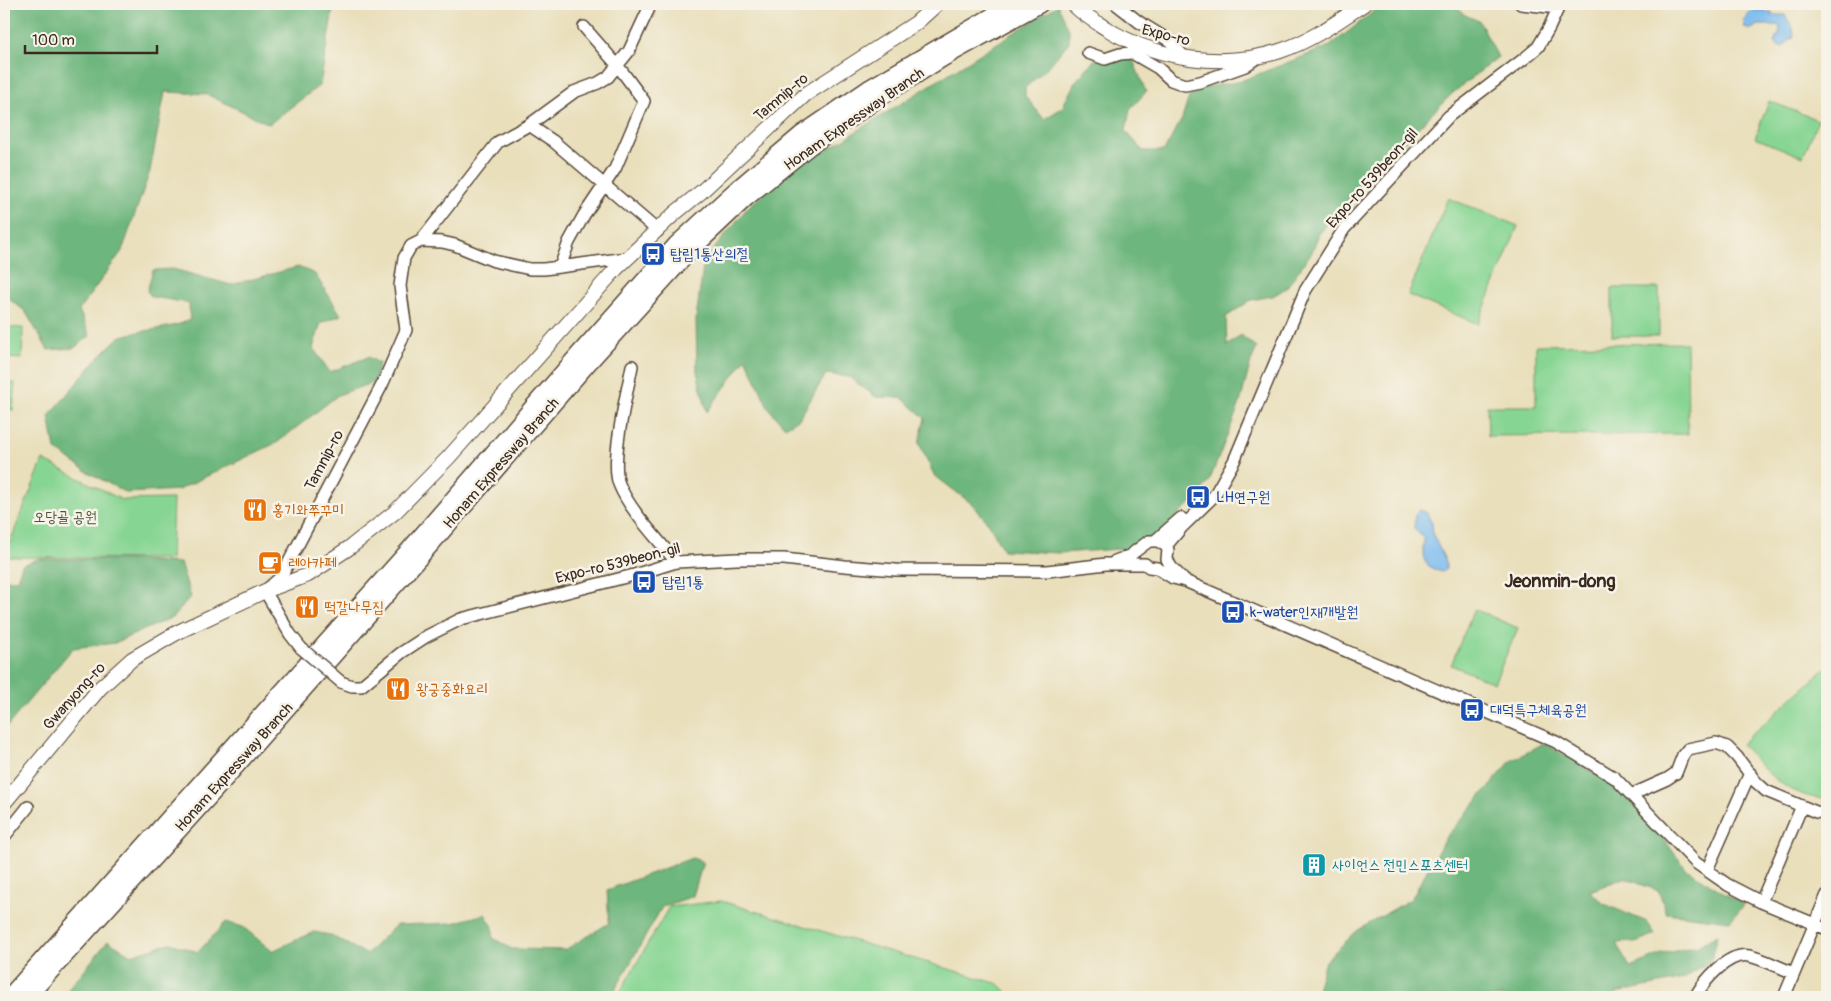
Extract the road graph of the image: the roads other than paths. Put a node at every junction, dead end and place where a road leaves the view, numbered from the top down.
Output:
1 (651, 4) edge
2 (937, 4) edge
3 (1013, 4) edge
4 (1040, 4) edge
5 (1116, 4) edge
6 (1364, 4) edge
7 (1520, 4) edge
8 (1074, 5) edge
9 (1559, 6) edge
10 (584, 27) dead end
11 (1088, 53) dead end
12 (1259, 56) junction
13 (1185, 58) junction
14 (618, 66) junction
15 (529, 125) junction
16 (605, 184) junction
17 (658, 230) junction
18 (421, 242) junction
19 (627, 258) junction
20 (560, 267) junction
21 (632, 366) dead end
22 (1161, 543) junction
23 (1142, 548) junction
24 (1167, 559) junction
25 (676, 562) junction
26 (1106, 564) junction
27 (1145, 564) junction
28 (1157, 568) junction
29 (1185, 581) junction
30 (265, 591) junction
31 (1750, 773) junction
32 (1631, 795) junction
33 (4, 803) edge
34 (1802, 806) junction
35 (28, 807) dead end
36 (1827, 813) edge
37 (4, 837) edge
38 (1707, 870) junction
39 (1827, 895) edge
40 (1761, 902) junction
41 (1814, 924) junction
42 (1827, 929) edge
43 (1794, 973) junction
44 (9, 997) edge
45 (27, 997) edge
46 (1695, 997) edge
47 (1784, 997) edge

1 - 14 street, Tamnip-ro
2 - 17 main road, Tamnip-ro
3 - 44 highway, Honam Expressway Branch
4 - 45 highway, Honam Expressway Branch
5 - 13 street
6 - 12 main road, Expo-ro
7 - 9 street, Expo-ro 539beon-gil
8 - 13 main road, Expo-ro
9 - 22 street, Expo-ro 539beon-gil
10 - 14 street
11 - 12 street, Expo-ro
12 - 13 main road, Expo-ro
14 - 15 street, Tamnip-ro
14 - 16 street
15 - 16 street
15 - 18 street, Tamnip-ro
16 - 17 street
16 - 20 street
17 - 19 main road, Tamnip-ro
18 - 20 street
18 - 30 street, Tamnip-ro
19 - 20 street
19 - 30 main road, Tamnip-ro
21 - 25 street
22 - 23 street
22 - 24 street
23 - 26 street
23 - 27 street
24 - 28 street
24 - 29 street
25 - 26 street, Expo-ro 539beon-gil
25 - 30 street, Expo-ro 539beon-gil, bridge
26 - 27 street
27 - 28 street
28 - 29 street
29 - 32 street
30 - 33 main road, Gwanyong-ro
31 - 32 street
31 - 34 street
31 - 38 street
32 - 38 street
34 - 36 street
34 - 40 street
35 - 37 street
38 - 40 street
39 - 41 street
40 - 41 street
41 - 42 street
41 - 43 street
43 - 46 street
43 - 47 street

